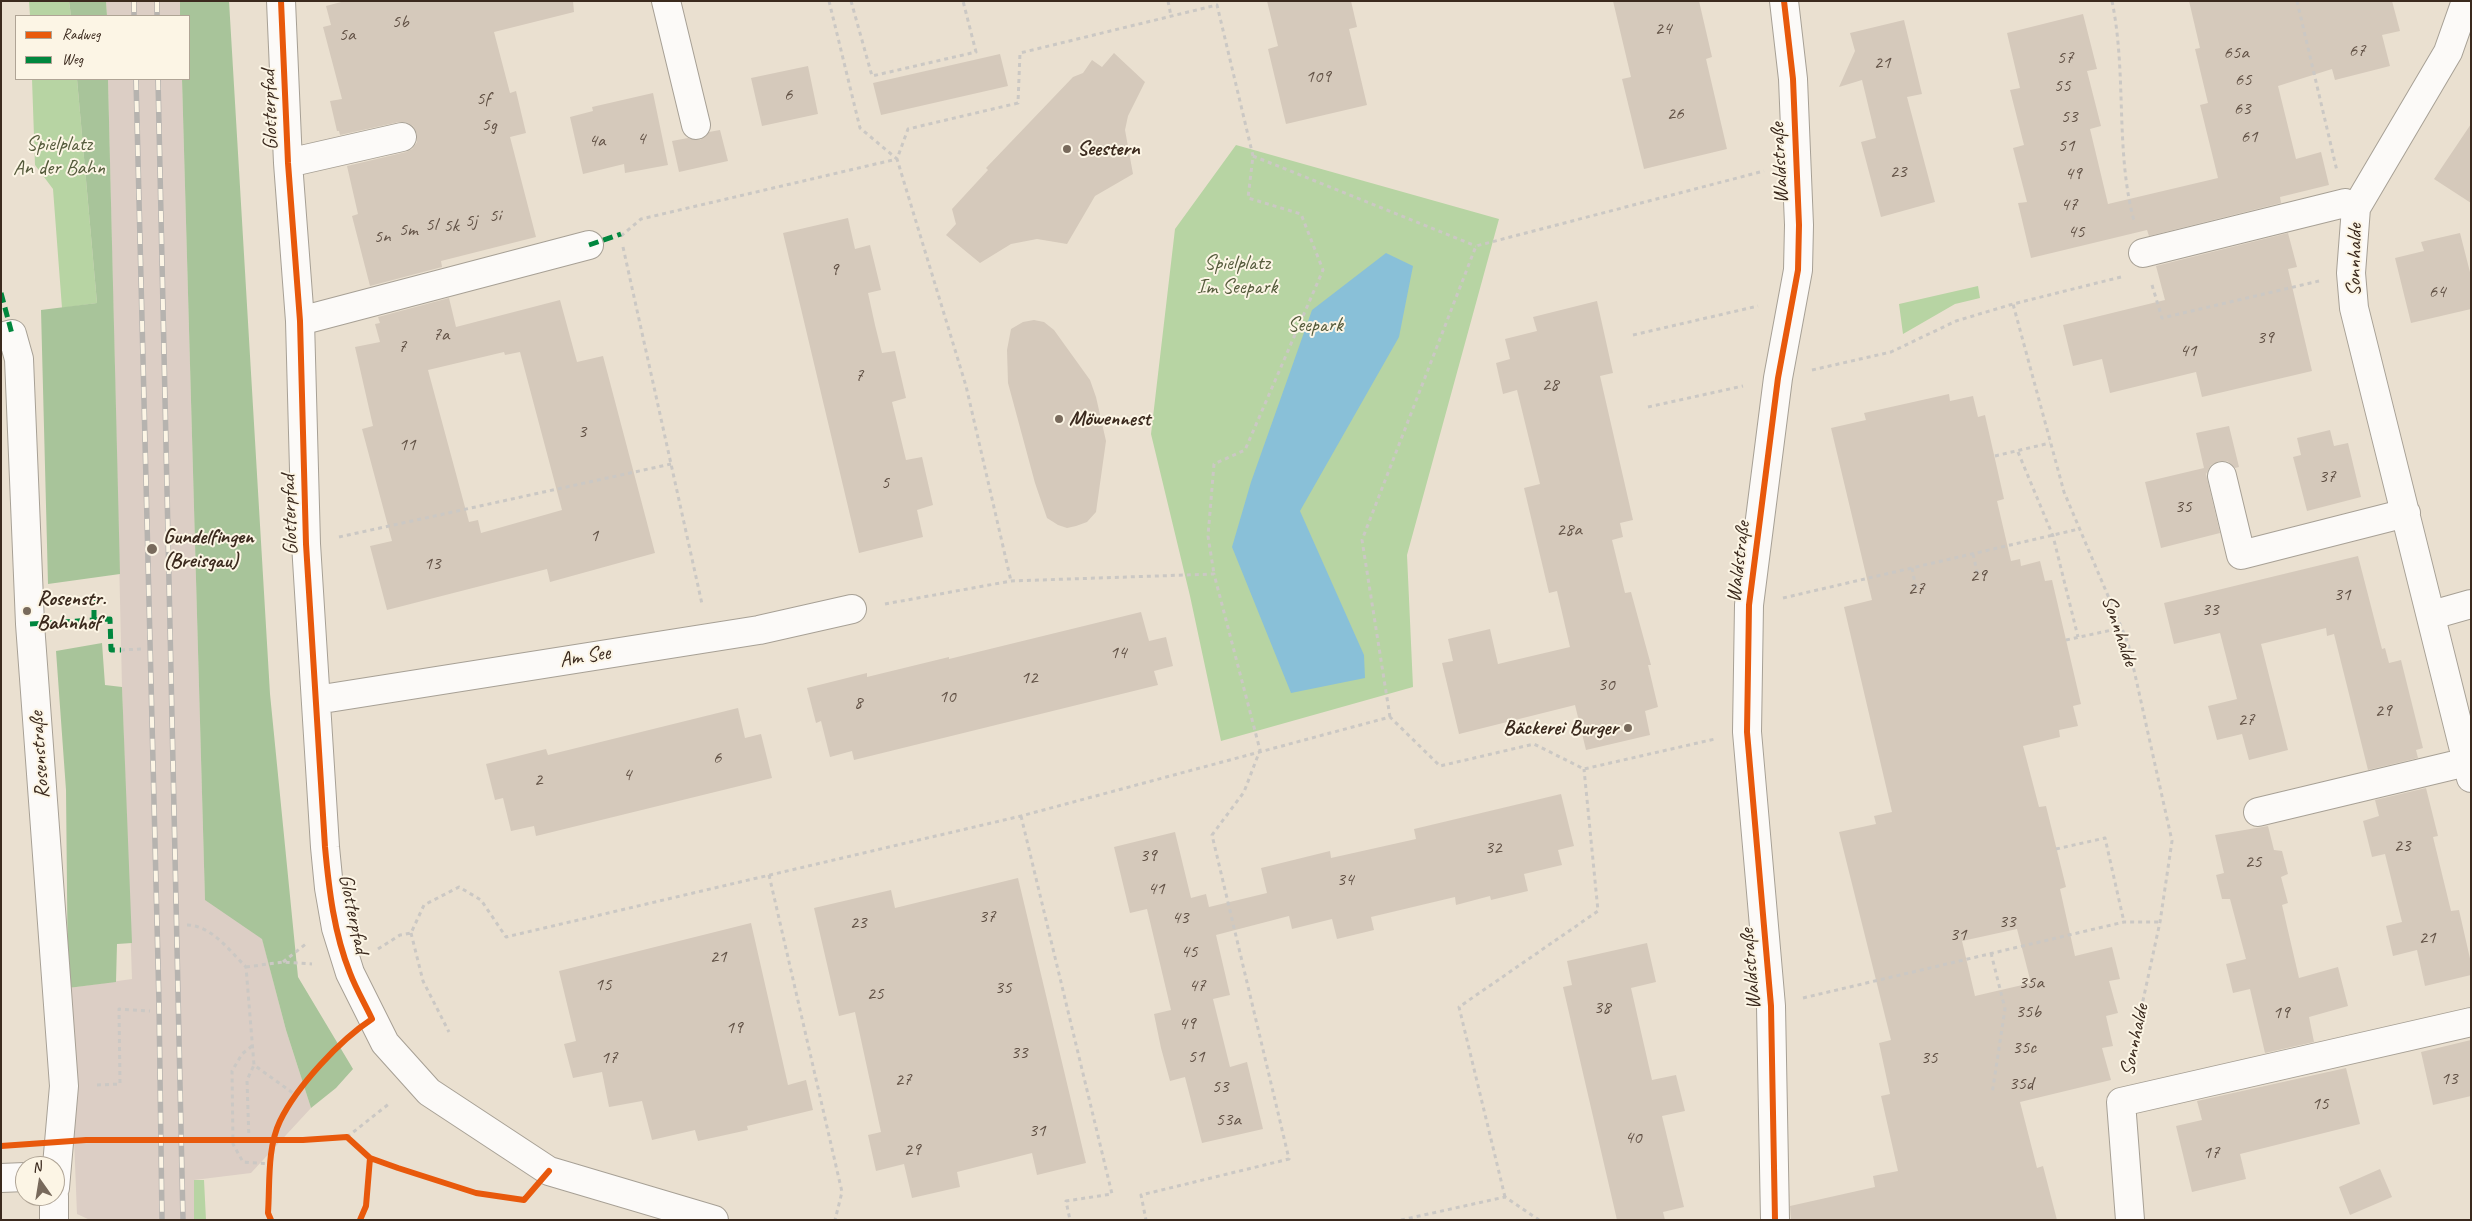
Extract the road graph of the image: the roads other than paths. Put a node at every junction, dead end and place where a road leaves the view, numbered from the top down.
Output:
1 (282, 1) edge
2 (666, 1) edge
3 (1784, 1) edge
4 (2466, 1) edge
5 (696, 125) dead end
6 (402, 137) dead end
7 (288, 163) junction
8 (2350, 205) junction
9 (589, 245) dead end
10 (2136, 264) road end
11 (300, 321) junction
12 (1, 337) edge
13 (2222, 476) dead end
14 (2406, 514) junction
15 (2471, 604) edge
16 (852, 610) road end
17 (2432, 615) junction
18 (316, 700) junction
19 (2469, 770) edge
20 (2258, 812) dead end
21 (2471, 1022) edge
22 (58, 1156) edge
23 (15, 1177) edge
24 (1, 1178) edge
25 (54, 1206) edge
26 (54, 1220) edge
27 (714, 1220) edge
28 (1775, 1220) edge
29 (2130, 1220) edge

1 - 7 street, Glotterpfad
2 - 5 street
3 - 28 street, Waldstraße
4 - 8 street, Sonnhalde
6 - 7 street
7 - 11 street, Glotterpfad
8 - 10 street, Sonnhalde
8 - 14 street, Sonnhalde
9 - 11 street
11 - 18 street, Glotterpfad
12 - 22 street, Rosenstraße
13 - 14 street
14 - 17 street, Sonnhalde
15 - 17 street
16 - 18 street, Am See
17 - 19 street, Sonnhalde
18 - 27 street, Glotterpfad
19 - 20 street
21 - 29 street
23 - 24 street
25 - 26 street, Rosenstraße

